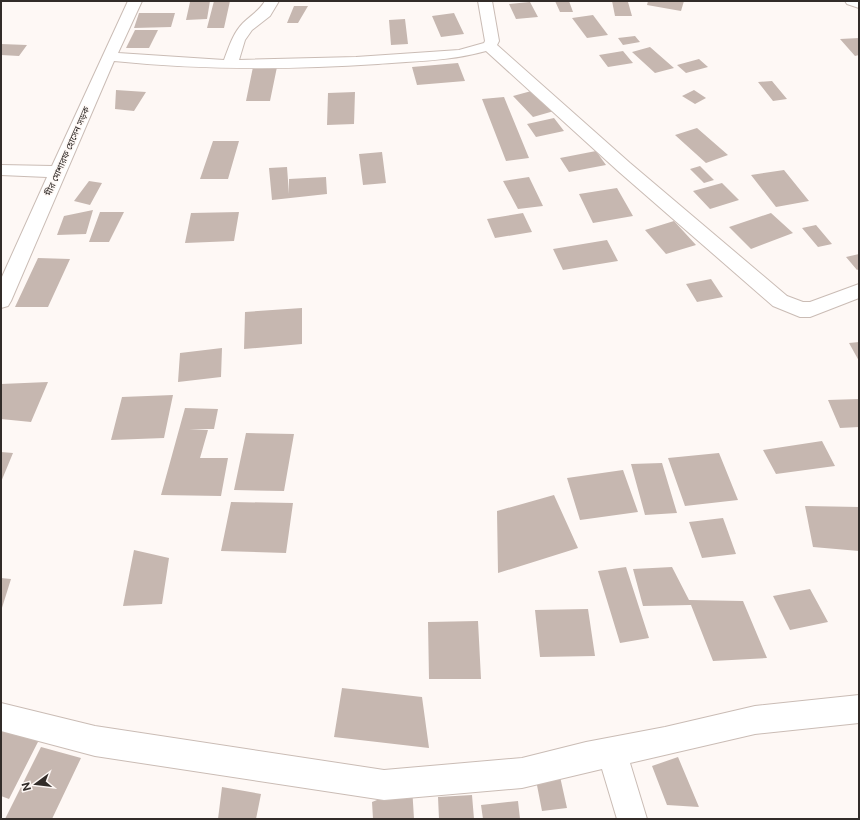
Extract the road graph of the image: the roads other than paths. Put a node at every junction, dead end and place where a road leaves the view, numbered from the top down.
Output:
1 (135, 1) edge
2 (272, 1) edge
3 (485, 1) edge
4 (852, 1) edge
5 (859, 4) edge
6 (488, 46) junction
7 (109, 56) junction
8 (230, 65) junction
9 (1, 170) edge
10 (58, 172) junction
11 (859, 291) edge
12 (1, 301) edge
13 (859, 709) edge
14 (1, 717) edge
15 (612, 752) junction
16 (632, 819) edge

1 - 7 street, মীর মোশারফ হোসেন সড়ক
2 - 8 street
3 - 6 street
4 - 5 street
6 - 8 street
6 - 11 street
7 - 8 street
7 - 10 street, মীর মোশারফ হোসেন সড়ক
9 - 10 street
10 - 12 street, মীর মোশারফ হোসেন সড়ক
13 - 15 street
14 - 15 street
15 - 16 street

